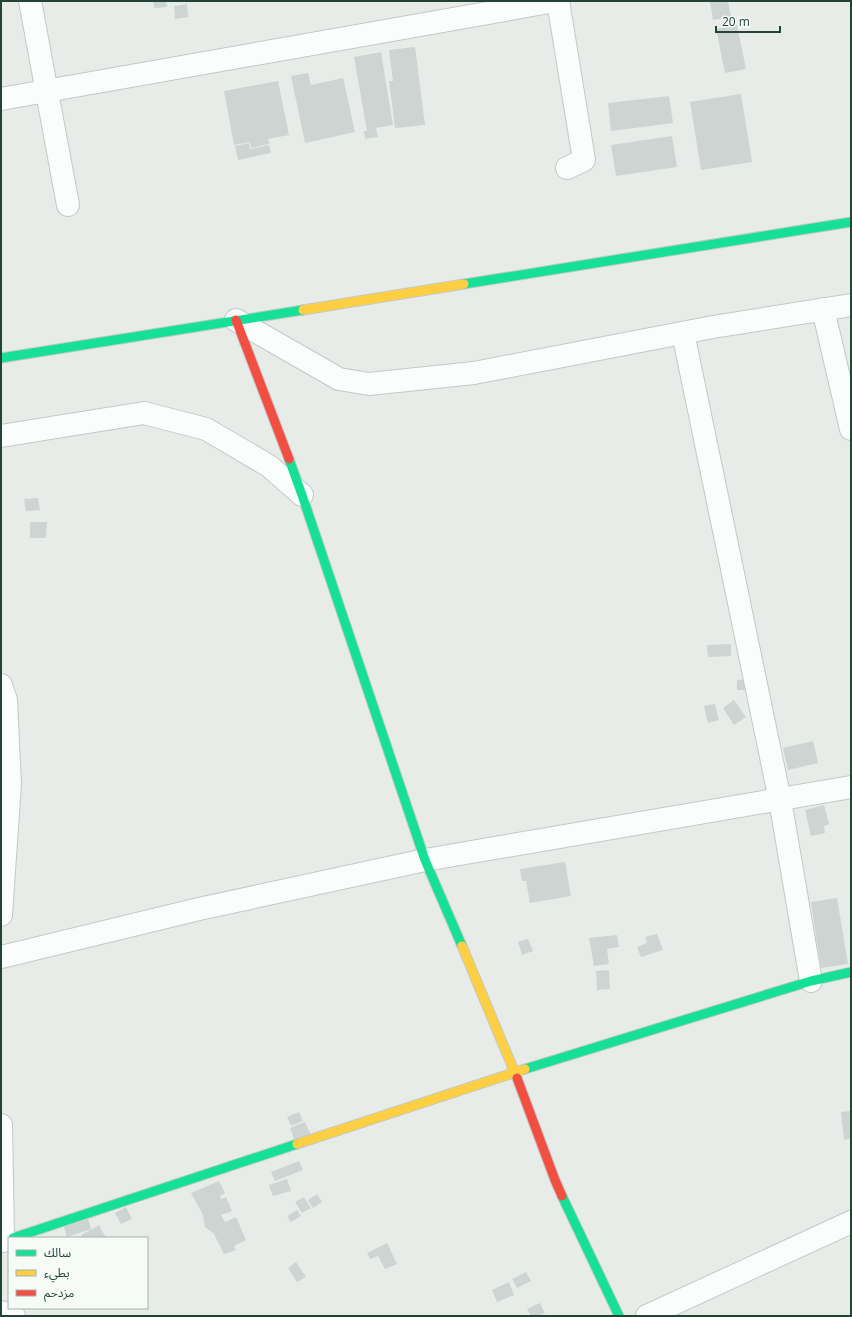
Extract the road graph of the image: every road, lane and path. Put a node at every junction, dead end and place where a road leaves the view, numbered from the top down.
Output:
1 (30, 1) edge
2 (556, 1) edge
3 (47, 91) junction
4 (1, 99) edge
5 (567, 168) dead end
6 (68, 205) dead end
7 (851, 222) edge
8 (851, 305) edge
9 (823, 309) junction
10 (236, 320) junction
11 (683, 333) junction
12 (1, 358) edge
13 (851, 429) edge
14 (1, 436) edge
15 (302, 495) junction
16 (1, 686) edge
17 (851, 787) edge
18 (5, 800) edge
19 (780, 800) junction
20 (425, 860) junction
21 (1, 915) edge
22 (1, 957) edge
23 (851, 972) edge
24 (811, 981) junction
25 (515, 1072) junction
26 (1, 1125) edge
27 (851, 1222) edge
28 (16, 1237) edge
29 (7, 1240) edge
30 (1, 1312) edge
31 (14, 1316) edge
32 (619, 1316) edge
33 (646, 1316) edge

1 - 3 street
2 - 3 street
2 - 5 street
3 - 4 street
3 - 6 street
7 - 10 street
8 - 9 street
9 - 11 street
9 - 13 street
10 - 11 street
10 - 12 street
10 - 15 street
11 - 19 street
14 - 15 street
15 - 20 street
16 - 18 street
17 - 19 street
18 - 21 street
19 - 20 street
19 - 24 street
20 - 22 street
20 - 25 street
23 - 24 street
24 - 25 street
25 - 28 street
25 - 32 street
26 - 29 street
27 - 33 street
30 - 31 street

